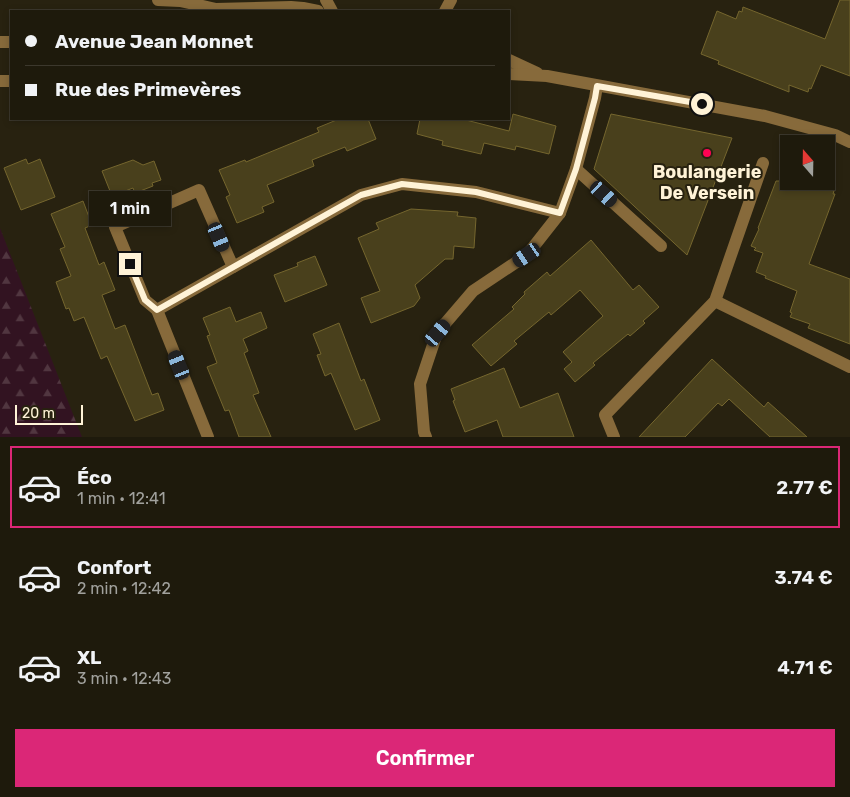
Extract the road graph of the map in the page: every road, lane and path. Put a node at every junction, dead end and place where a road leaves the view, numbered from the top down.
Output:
1 (158, 0) edge
2 (182, 0) edge
3 (313, 10) edge
4 (510, 60) edge
5 (510, 74) edge
6 (547, 76) junction
7 (597, 86) junction
8 (850, 142) edge
9 (763, 163) dead end
10 (576, 169) junction
11 (560, 213) junction
12 (661, 246) dead end
13 (233, 268) junction
14 (715, 301) junction
15 (157, 310) junction
16 (850, 367) edge
17 (208, 437) edge
18 (426, 437) edge
19 (614, 437) edge

1 - 2 street
2 - 3 street
4 - 6 street
5 - 6 street
6 - 7 street
7 - 8 street
7 - 10 street
9 - 14 street
10 - 11 street
10 - 12 street
11 - 13 street
11 - 18 street
13 - 15 street
13 - 15 street
14 - 16 street
14 - 19 street
15 - 17 street

